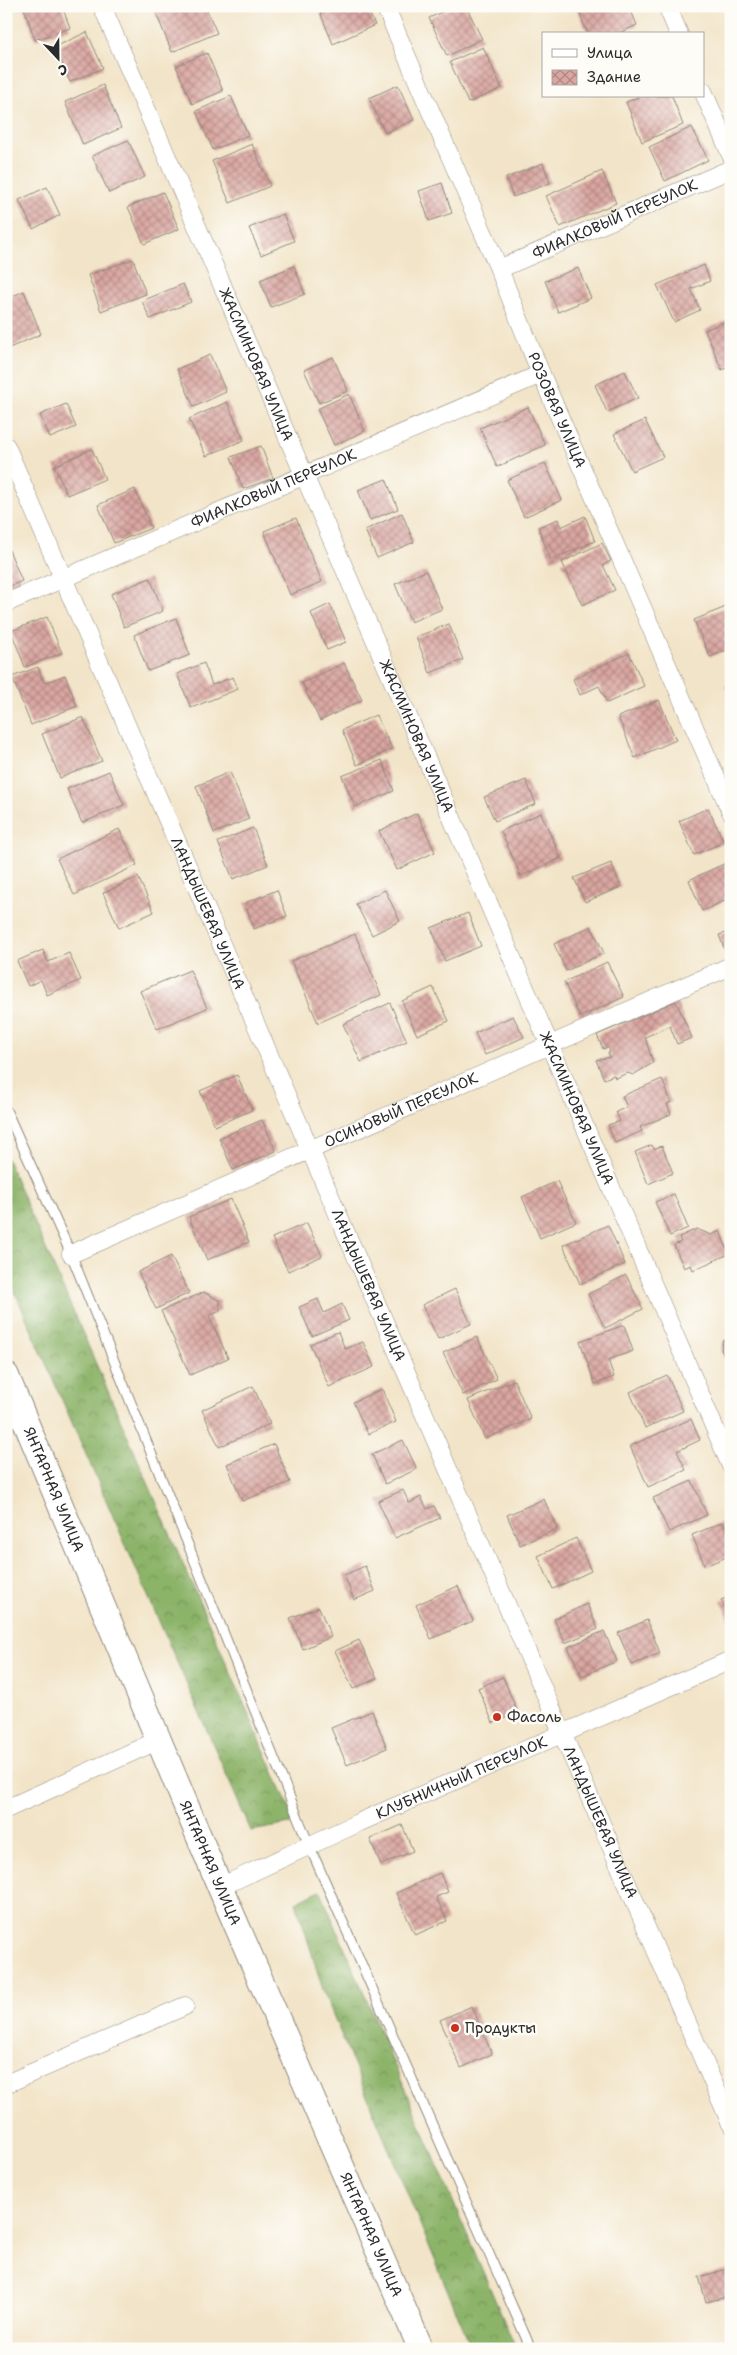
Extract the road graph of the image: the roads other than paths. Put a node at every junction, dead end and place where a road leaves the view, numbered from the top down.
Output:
1 (102, 6) edge
2 (385, 6) edge
3 (667, 6) edge
4 (678, 32) edge
5 (704, 93) edge
6 (731, 155) edge
7 (731, 169) edge
8 (499, 269) junction
9 (541, 374) junction
10 (6, 446) edge
11 (305, 476) junction
12 (63, 578) junction
13 (6, 604) edge
14 (731, 812) edge
15 (731, 966) edge
16 (550, 1044) junction
17 (6, 1110) edge
18 (310, 1150) junction
19 (71, 1254) junction
20 (7, 1377) edge
21 (731, 1466) edge
22 (731, 1660) edge
23 (563, 1734) junction
24 (159, 1740) junction
25 (6, 1810) edge
26 (310, 1845) junction
27 (220, 1887) junction
28 (185, 2006) dead end
29 (6, 2084) edge
30 (731, 2124) edge
31 (421, 2349) edge
32 (531, 2349) edge

1 - 11 street, ЖАСМИНОВАЯ УЛИЦА
2 - 8 street, РОЗОВАЯ УЛИЦА
3 - 4 street
5 - 6 street
7 - 8 street, ФИАЛКОВЫЙ ПЕРЕУЛОК
8 - 9 street, РОЗОВАЯ УЛИЦА
9 - 11 street, ФИАЛКОВЫЙ ПЕРЕУЛОК
9 - 14 street, РОЗОВАЯ УЛИЦА
10 - 12 street, ЛАНДЫШЕВАЯ УЛИЦА
11 - 12 street, ФИАЛКОВЫЙ ПЕРЕУЛОК
11 - 16 street, ЖАСМИНОВАЯ УЛИЦА
12 - 13 street, ФИАЛКОВЫЙ ПЕРЕУЛОК
12 - 18 street, ЛАНДЫШЕВАЯ УЛИЦА
15 - 16 street, ОСИНОВЫЙ ПЕРЕУЛОК
16 - 18 street, ОСИНОВЫЙ ПЕРЕУЛОК
16 - 21 street, ЖАСМИНОВАЯ УЛИЦА
17 - 19 lane
18 - 19 street, ОСИНОВЫЙ ПЕРЕУЛОК
18 - 23 street, ЛАНДЫШЕВАЯ УЛИЦА
19 - 26 lane
20 - 24 street, ЯНТАРНАЯ УЛИЦА
22 - 23 street, КЛУБНИЧНЫЙ ПЕРЕУЛОК
23 - 26 street, КЛУБНИЧНЫЙ ПЕРЕУЛОК
23 - 30 street, ЛАНДЫШЕВАЯ УЛИЦА
24 - 25 street
24 - 27 street, ЯНТАРНАЯ УЛИЦА
26 - 27 street, КЛУБНИЧНЫЙ ПЕРЕУЛОК
26 - 32 lane
27 - 31 street, ЯНТАРНАЯ УЛИЦА
28 - 29 street

